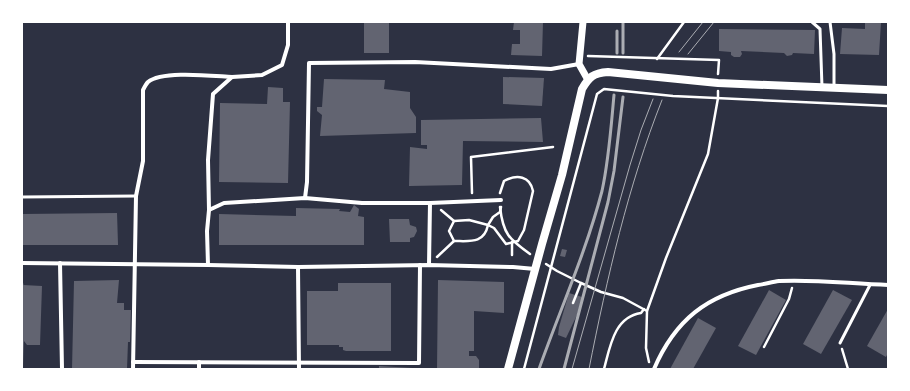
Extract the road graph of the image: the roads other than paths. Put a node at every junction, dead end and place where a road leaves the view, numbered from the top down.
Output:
1 (288, 22) edge
2 (583, 22) edge
3 (812, 22) edge
4 (830, 22) edge
5 (579, 64) junction
6 (232, 77) junction
7 (588, 80) junction
8 (822, 88) junction
9 (834, 88) junction
10 (888, 90) edge
11 (136, 196) junction
12 (22, 197) edge
13 (305, 198) junction
14 (501, 200) road end
15 (431, 203) junction
16 (209, 210) junction
17 (22, 263) edge
18 (60, 263) junction
19 (136, 264) junction
20 (420, 264) junction
21 (429, 264) junction
22 (208, 265) junction
23 (298, 267) junction
24 (535, 269) junction
25 (870, 285) junction
26 (888, 285) edge
27 (840, 343) road end
28 (133, 362) junction
29 (199, 362) junction
30 (299, 363) junction
31 (655, 368) edge
32 (62, 369) edge
33 (133, 369) edge
34 (200, 369) edge
35 (299, 369) edge
36 (508, 369) edge

1 - 6 street
2 - 5 street
3 - 8 lane
4 - 9 lane
5 - 7 street
5 - 13 street
6 - 11 street
6 - 16 street
7 - 8 main road
7 - 24 main road
8 - 9 main road
9 - 10 main road
11 - 12 lane
11 - 19 street
13 - 15 street
13 - 16 street
14 - 15 street
15 - 21 street
16 - 22 street
17 - 18 street
18 - 19 street
18 - 32 street
19 - 22 street
19 - 28 street
20 - 21 street
20 - 23 street
20 - 30 street
21 - 24 street
22 - 23 street
23 - 30 street
24 - 36 main road
25 - 26 street
25 - 27 lane
25 - 31 street
28 - 29 street
28 - 33 street
29 - 30 street
29 - 34 street
30 - 35 street

